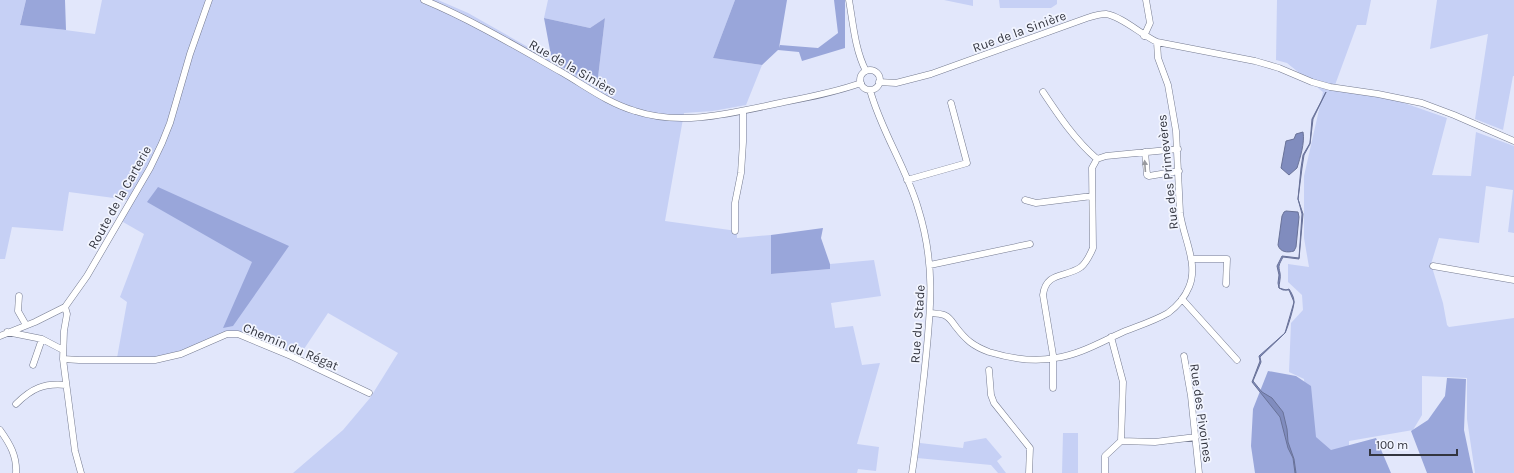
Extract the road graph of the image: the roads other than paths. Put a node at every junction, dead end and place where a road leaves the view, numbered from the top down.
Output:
1 (209, 0) edge
2 (424, 0) edge
3 (849, 0) edge
4 (1146, 0) edge
5 (1144, 36) junction
6 (1156, 42) junction
7 (866, 71) junction
8 (879, 82) junction
9 (861, 83) junction
10 (870, 90) junction
11 (1043, 92) dead end
12 (951, 103) dead end
13 (743, 111) junction
14 (1514, 141) edge
15 (1178, 149) junction
16 (1144, 152) junction
17 (1097, 159) junction
18 (974, 161) dead end
19 (967, 163) junction
20 (1179, 171) junction
21 (908, 180) junction
22 (1092, 196) junction
23 (1025, 200) dead end
24 (735, 231) dead end
25 (1030, 244) dead end
26 (1191, 259) junction
27 (930, 265) junction
28 (1433, 266) dead end
29 (1514, 280) edge
30 (1226, 284) dead end
31 (19, 296) dead end
32 (1182, 299) junction
33 (65, 307) junction
34 (931, 313) junction
35 (26, 325) junction
36 (7, 332) junction
37 (0, 336) edge
38 (1111, 337) junction
39 (42, 339) junction
40 (63, 350) junction
41 (1184, 356) dead end
42 (63, 359) junction
43 (1053, 359) junction
44 (1237, 360) dead end
45 (33, 365) dead end
46 (989, 370) dead end
47 (66, 385) junction
48 (1053, 388) dead end
49 (369, 393) dead end
50 (16, 404) dead end
51 (0, 430) edge
52 (1196, 437) junction
53 (1121, 441) junction
54 (16, 473) edge
55 (81, 473) edge
56 (912, 473) edge
57 (1030, 473) edge
58 (1105, 473) edge
59 (1199, 473) edge

1 - 33 street, Route de la Carterie
2 - 13 street, Rue de la Sinière
3 - 7 street
4 - 5 street
5 - 6 street, Rue de la Sinière
5 - 8 street, Rue de la Sinière
6 - 14 street, Rue de la Sinière
6 - 15 street, Rue des Primevères
7 - 8 street
7 - 9 street
8 - 10 street
9 - 10 street
9 - 13 street, Rue de la Sinière
10 - 21 street, Rue du Stade
11 - 17 street
12 - 19 street
13 - 24 street
15 - 16 street
15 - 20 street, Rue des Primevères
16 - 17 street
20 -> 16 street
17 - 22 street
18 - 19 street
19 - 21 street
20 - 26 street, Rue des Primevères
21 - 27 street, Rue du Stade
22 - 23 street
22 - 43 street
25 - 27 street
26 - 30 street
26 - 32 street, Rue des Primevères
27 - 34 street, Rue du Stade
28 - 29 street
31 - 35 street
32 - 38 street, Rue des Primevères
32 - 44 street
33 - 35 street
33 - 40 street
34 - 43 street, Rue des Primevères
34 - 56 street, Rue du Stade
35 - 36 street
36 - 37 street
36 - 39 street
38 - 43 street, Rue des Primevères
38 - 53 street
39 - 40 street
39 - 45 street
40 - 42 street
41 - 52 street, Rue des Pivoines
42 - 47 street
42 - 49 street, Chemin du Régat
43 - 48 street
46 - 57 street
47 - 50 street
47 - 55 street
51 - 54 street
52 - 53 street
52 - 59 street, Rue des Pivoines
53 - 58 street

